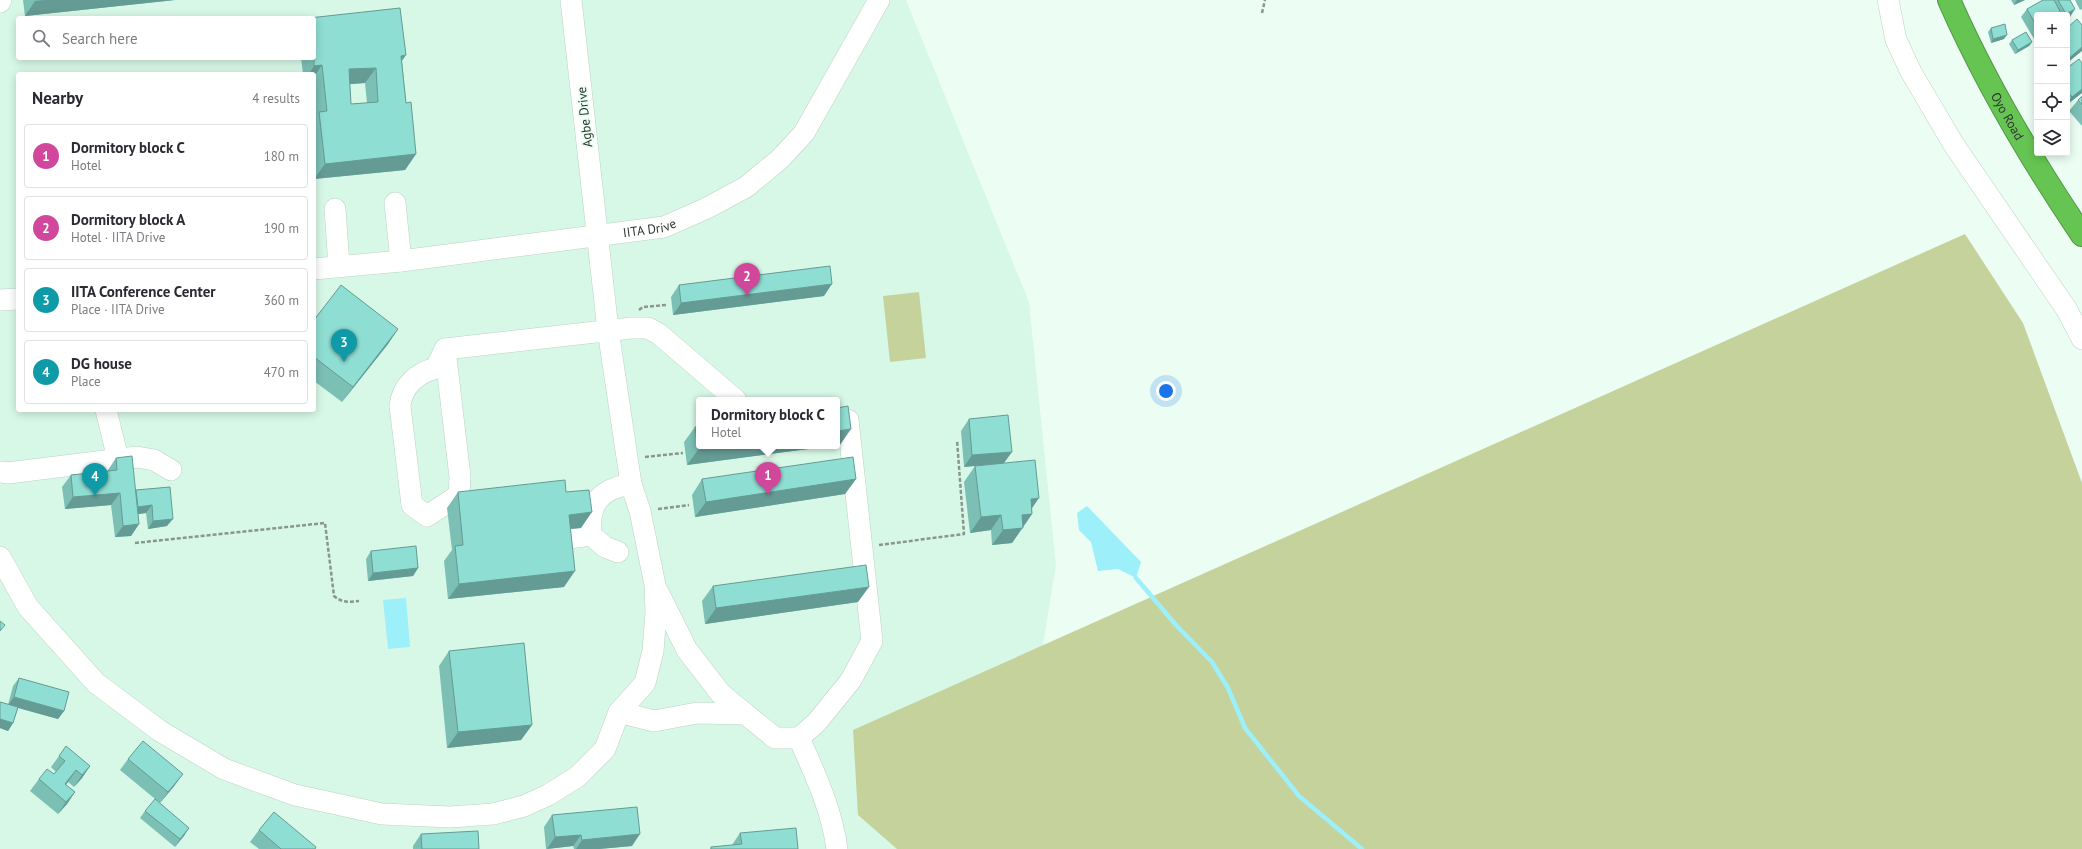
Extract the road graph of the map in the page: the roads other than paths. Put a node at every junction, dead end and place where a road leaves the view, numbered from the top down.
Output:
1 (571, 0) edge
2 (879, 0) edge
3 (1888, 0) edge
4 (1952, 4) edge
5 (395, 203) dead end
6 (335, 209) dead end
7 (597, 235) junction
8 (2082, 235) edge
9 (401, 261) junction
10 (339, 266) junction
11 (316, 269) edge
12 (16, 299) edge
13 (0, 300) edge
14 (608, 330) junction
15 (2082, 339) edge
16 (445, 349) junction
17 (732, 397) edge
18 (106, 412) edge
19 (840, 417) edge
20 (118, 459) junction
21 (171, 470) dead end
22 (0, 472) edge
23 (631, 484) junction
24 (591, 535) junction
25 (562, 539) edge
26 (618, 552) dead end
27 (0, 558) edge
28 (655, 585) junction
29 (619, 712) junction
30 (745, 714) junction
31 (799, 738) junction
32 (837, 849) edge

1 - 7 street, Agbe Drive
2 - 7 street, IITA Drive
3 - 15 street
4 - 8 highway, Oyo Road
5 - 9 street
6 - 10 street
7 - 9 street, IITA Drive
7 - 14 street, Agbe Drive
9 - 10 street, IITA Drive
10 - 11 street, IITA Drive
12 - 13 street
14 - 16 street
14 - 17 street
14 - 23 street, Agbe Drive
16 - 16 street
18 - 20 street
19 - 31 street
20 - 21 street
20 - 22 street
23 - 24 street
23 - 28 street, Agbe Drive
24 - 25 street
24 - 26 street
27 - 29 street
28 - 29 street
28 - 30 street
29 - 30 street
30 - 31 street
31 - 32 street

